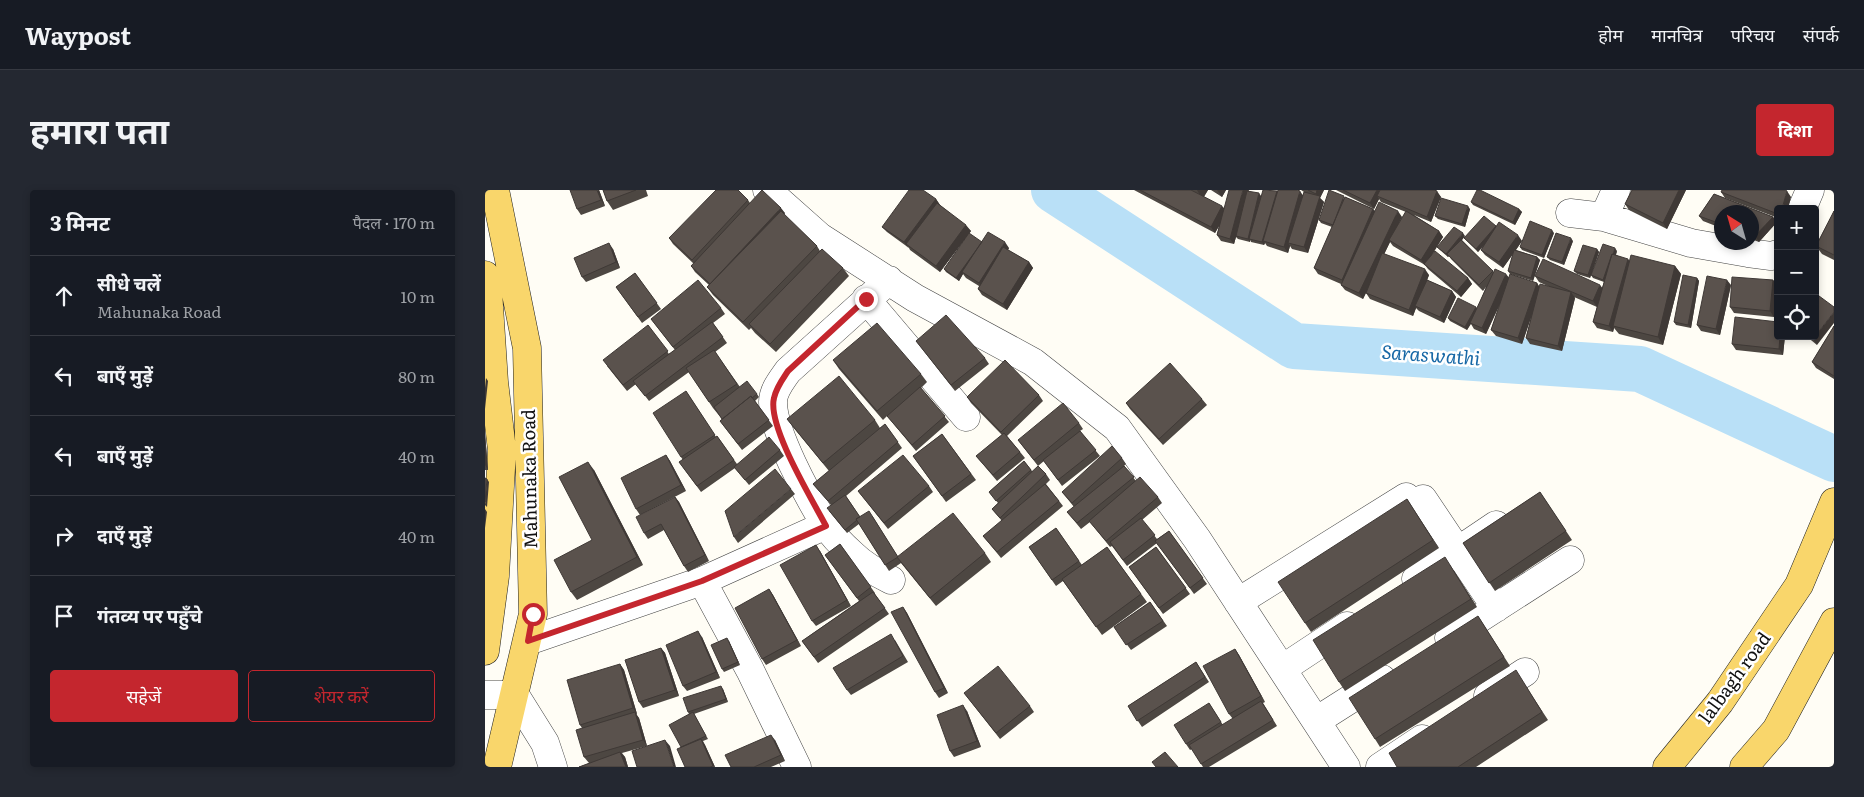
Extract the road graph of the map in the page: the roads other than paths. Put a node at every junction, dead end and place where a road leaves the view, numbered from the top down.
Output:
1 (495, 190) edge
2 (767, 190) edge
3 (1616, 190) edge
4 (1810, 190) edge
5 (1804, 205) edge
6 (1570, 213) dead end
7 (1604, 217) junction
8 (1774, 255) edge
9 (485, 275) edge
10 (889, 280) junction
11 (866, 299) junction
12 (966, 416) dead end
13 (1834, 502) edge
14 (1515, 513) edge
15 (826, 526) junction
16 (1457, 551) junction
17 (1570, 560) dead end
18 (891, 580) dead end
19 (702, 581) junction
20 (1394, 594) edge
21 (1238, 602) junction
22 (1496, 608) junction
23 (1370, 610) edge
24 (1830, 640) edge
25 (528, 641) junction
26 (1430, 649) edge
27 (485, 651) edge
28 (1406, 664) edge
29 (1282, 669) junction
30 (1525, 672) dead end
31 (485, 695) edge
32 (515, 695) junction
33 (1468, 709) edge
34 (1316, 720) junction
35 (1444, 725) edge
36 (497, 767) edge
37 (553, 767) edge
38 (797, 767) edge
39 (1346, 767) edge
40 (1380, 767) edge
41 (1667, 767) edge
42 (1744, 767) edge

1 - 25 main road, Mahunaka Road
2 - 10 street
3 - 7 street
4 - 5 street
6 - 7 street
7 - 8 street
9 - 27 main road
10 - 11 street
10 - 21 street
11 - 12 street
11 - 15 street
13 - 41 main road, lalbagh road
14 - 16 street
15 - 18 street
15 - 19 street
16 - 20 street
16 - 21 street
16 - 22 street
17 - 22 street
19 - 25 street
19 - 38 street
21 - 29 street
22 - 26 street
23 - 29 street
24 - 42 main road
25 - 32 main road, Mahunaka Road
28 - 34 street
29 - 34 street
30 - 33 street
31 - 32 street
32 - 36 main road, Mahunaka Road
32 - 37 street
34 - 39 street
35 - 40 street

